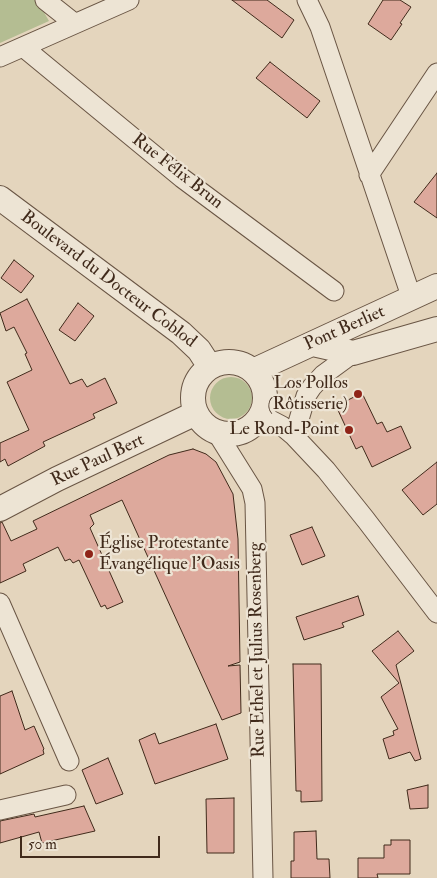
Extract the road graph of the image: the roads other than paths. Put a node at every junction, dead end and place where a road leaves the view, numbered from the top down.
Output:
1 (45, 0) edge
2 (129, 0) edge
3 (307, 0) edge
4 (74, 23) junction
5 (23, 47) junction
6 (0, 57) edge
7 (437, 73) edge
8 (369, 175) junction
9 (0, 198) edge
10 (437, 286) edge
11 (334, 291) dead end
12 (412, 299) junction
13 (437, 329) edge
14 (314, 344) junction
15 (353, 354) junction
16 (210, 367) junction
17 (253, 371) junction
18 (196, 413) junction
19 (261, 415) junction
20 (217, 433) junction
21 (294, 436) junction
22 (0, 509) edge
23 (0, 603) edge
24 (437, 613) edge
25 (69, 761) dead end
26 (66, 796) dead end
27 (0, 810) edge
28 (263, 878) edge

1 - 4 street
2 - 4 street
3 - 8 street
4 - 5 street
5 - 6 street
5 - 11 street, Rue Félix Brun
7 - 8 street
8 - 12 street
9 - 16 street, Boulevard du Docteur Coblod
10 - 12 street, Pont Berliet
12 - 14 street, Pont Berliet
13 - 15 street
14 - 15 street
14 - 17 street, Pont Berliet
15 - 21 street
16 - 17 street
16 - 18 street, Boulevard du Docteur Coblod
17 - 19 street
18 - 20 street
18 - 22 street, Rue Paul Bert
19 - 20 street
19 - 21 street
20 - 28 street, Rue Ethel et Julius Rosenberg
21 - 24 street
23 - 25 street
26 - 27 street

